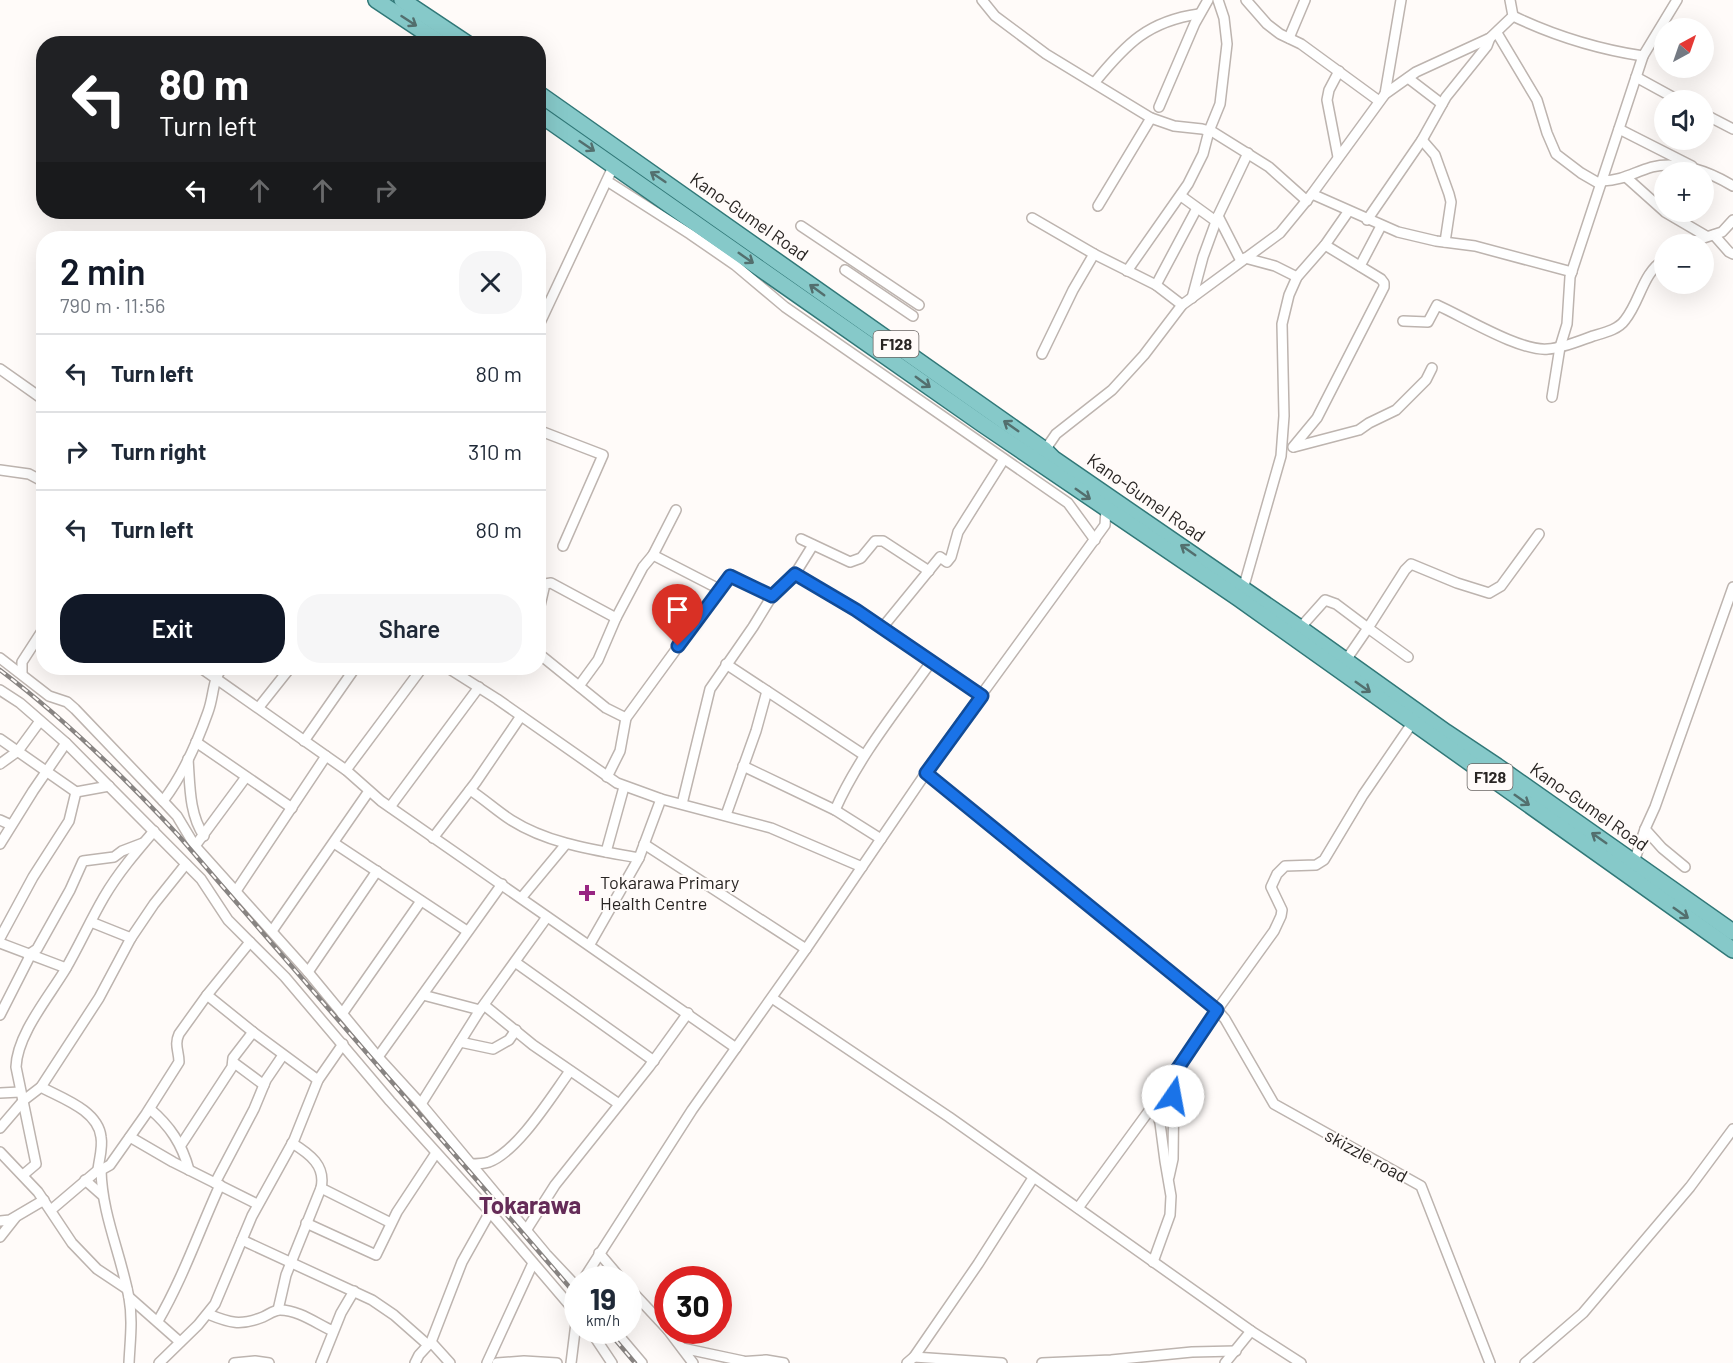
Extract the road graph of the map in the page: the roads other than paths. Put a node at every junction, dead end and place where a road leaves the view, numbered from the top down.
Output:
1 (376, 0) edge
2 (402, 0) edge
3 (982, 0) edge
4 (1208, 0) edge
5 (1218, 0) edge
6 (1246, 0) edge
7 (1305, 0) edge
8 (1401, 0) edge
9 (1510, 0) edge
10 (1677, 0) edge
11 (1199, 14) junction
12 (1513, 16) junction
13 (1494, 35) junction
14 (430, 36) edge
15 (456, 36) edge
16 (1289, 38) junction
17 (1643, 56) junction
18 (1339, 70) junction
19 (1636, 77) junction
20 (1408, 78) junction
21 (1095, 82) junction
22 (1660, 90) edge
23 (1382, 98) junction
24 (546, 99) edge
25 (1442, 104) junction
26 (1159, 107) dead end
27 (546, 118) edge
28 (1151, 118) junction
29 (1714, 119) edge
30 (1619, 129) junction
31 (1733, 129) edge
32 (1209, 131) junction
33 (1422, 140) junction
34 (1248, 153) junction
35 (1338, 157) junction
36 (1684, 162) edge
37 (614, 165) junction
38 (1654, 168) edge
39 (1627, 178) junction
40 (1714, 178) edge
41 (607, 181) junction
42 (1601, 183) junction
43 (1733, 188) edge
44 (1181, 196) junction
45 (1309, 197) junction
46 (1098, 206) dead end
47 (1197, 208) junction
48 (1348, 212) junction
49 (1032, 218) dead end
50 (1217, 219) junction
51 (1367, 220) junction
52 (1733, 220) edge
53 (801, 226) dead end
54 (1381, 226) junction
55 (1708, 234) edge
56 (1714, 234) edge
57 (1714, 239) edge
58 (1445, 242) junction
59 (1325, 245) junction
60 (1094, 254) junction
61 (1733, 254) edge
62 (1243, 260) junction
63 (1360, 266) junction
64 (1654, 268) edge
65 (845, 270) dead end
66 (1127, 271) junction
67 (1572, 272) junction
68 (1297, 277) junction
69 (1156, 285) junction
70 (1192, 298) junction
71 (1182, 305) junction
72 (919, 306) dead end
73 (546, 310) edge
74 (834, 310) junction
75 (913, 316) dead end
76 (1403, 321) dead end
77 (1560, 347) junction
78 (1042, 354) dead end
79 (1432, 368) dead end
80 (0, 369) edge
81 (36, 394) edge
82 (1552, 397) dead end
83 (546, 433) edge
84 (1293, 447) junction
85 (1045, 450) junction
86 (1281, 456) junction
87 (1004, 459) junction
88 (0, 470) edge
89 (36, 478) edge
90 (676, 510) dead end
91 (1106, 510) junction
92 (1539, 534) dead end
93 (801, 539) dead end
94 (1095, 540) junction
95 (813, 545) junction
96 (563, 546) dead end
97 (653, 555) junction
98 (929, 571) junction
99 (795, 574) junction
100 (546, 584) edge
101 (1733, 587) edge
102 (719, 589) junction
103 (1243, 589) junction
104 (772, 596) junction
105 (616, 618) junction
106 (882, 628) junction
107 (1300, 628) junction
108 (1368, 628) junction
109 (36, 640) edge
110 (1316, 646) junction
111 (1408, 657) dead end
112 (0, 658) edge
113 (546, 659) edge
114 (1346, 660) junction
115 (22, 662) junction
116 (931, 662) junction
117 (726, 664) junction
118 (11, 666) junction
119 (22, 674) junction
120 (212, 675) edge
121 (284, 675) edge
122 (350, 675) edge
123 (417, 675) edge
124 (459, 675) edge
125 (215, 677) junction
126 (579, 686) junction
127 (479, 687) junction
128 (0, 690) edge
129 (767, 691) junction
130 (982, 696) junction
131 (259, 707) junction
132 (521, 716) junction
133 (626, 718) junction
134 (40, 721) junction
135 (1413, 722) junction
136 (0, 739) edge
137 (304, 741) junction
138 (196, 742) junction
139 (66, 743) junction
140 (18, 751) junction
141 (864, 755) junction
142 (326, 756) junction
143 (188, 759) junction
144 (0, 764) edge
145 (743, 766) junction
146 (346, 770) junction
147 (46, 772) junction
148 (926, 773) junction
149 (246, 777) junction
150 (607, 777) junction
151 (109, 786) junction
152 (624, 787) junction
153 (470, 790) junction
154 (369, 791) junction
155 (76, 792) junction
156 (661, 799) junction
157 (163, 801) junction
158 (682, 804) junction
159 (390, 807) junction
160 (292, 808) junction
161 (836, 810) junction
162 (726, 815) junction
163 (0, 820) edge
164 (11, 825) junction
165 (1645, 829) junction
166 (154, 831) junction
167 (204, 836) junction
168 (433, 837) junction
169 (881, 839) junction
170 (144, 843) junction
171 (334, 843) junction
172 (0, 844) edge
173 (566, 844) junction
174 (644, 844) junction
175 (195, 846) junction
176 (606, 852) junction
177 (639, 858) junction
178 (1634, 862) junction
179 (186, 864) junction
180 (862, 867) junction
181 (1685, 867) dead end
182 (377, 872) junction
183 (502, 884) junction
184 (236, 891) junction
185 (522, 897) junction
186 (421, 901) junction
187 (548, 917) junction
188 (91, 922) junction
189 (272, 931) junction
190 (467, 931) junction
191 (1733, 932) edge
192 (0, 938) edge
193 (131, 938) junction
194 (250, 942) junction
195 (0, 943) edge
196 (590, 944) junction
197 (807, 949) junction
198 (1733, 950) edge
199 (29, 955) junction
200 (515, 963) junction
201 (66, 968) junction
202 (308, 972) junction
203 (207, 995) junction
204 (423, 995) junction
205 (772, 998) junction
206 (482, 1007) junction
207 (1217, 1010) junction
208 (688, 1013) junction
209 (342, 1014) junction
210 (0, 1015) edge
211 (516, 1030) junction
212 (253, 1032) junction
213 (460, 1042) junction
214 (343, 1044) junction
215 (736, 1048) junction
216 (283, 1055) junction
217 (378, 1057) junction
218 (654, 1061) junction
219 (233, 1062) junction
220 (570, 1071) junction
221 (1174, 1074) junction
222 (318, 1080) junction
223 (264, 1085) junction
224 (41, 1087) junction
225 (0, 1093) edge
226 (22, 1096) junction
227 (421, 1104) junction
228 (619, 1104) junction
229 (1154, 1104) junction
230 (150, 1109) junction
231 (0, 1128) edge
232 (1733, 1129) edge
233 (130, 1137) junction
234 (292, 1143) junction
235 (181, 1145) junction
236 (0, 1152) edge
237 (436, 1153) junction
238 (470, 1164) junction
239 (100, 1170) junction
240 (189, 1170) junction
241 (23, 1175) junction
242 (1033, 1178) junction
243 (1169, 1179) junction
244 (85, 1180) junction
245 (217, 1184) junction
246 (321, 1188) junction
247 (102, 1196) junction
248 (44, 1200) junction
249 (257, 1204) junction
250 (1078, 1208) junction
251 (51, 1209) junction
252 (489, 1212) junction
253 (17, 1215) junction
254 (0, 1221) edge
255 (306, 1223) junction
256 (391, 1223) junction
257 (527, 1229) junction
258 (0, 1237) edge
259 (242, 1240) junction
260 (599, 1253) junction
261 (291, 1262) junction
262 (1154, 1262) junction
263 (533, 1263) junction
264 (591, 1266) edge
265 (610, 1266) edge
266 (564, 1274) edge
267 (354, 1291) junction
268 (128, 1293) junction
269 (564, 1300) edge
270 (642, 1302) edge
271 (278, 1310) junction
272 (208, 1314) junction
273 (654, 1315) edge
274 (158, 1322) junction
275 (333, 1331) junction
276 (1251, 1331) junction
277 (180, 1342) junction
278 (429, 1344) junction
279 (573, 1344) edge
280 (599, 1344) edge
281 (625, 1344) edge
282 (679, 1344) edge
283 (682, 1348) junction
284 (1236, 1351) junction
285 (910, 1360) edge
286 (520, 1362) edge
287 (739, 1362) edge
288 (129, 1363) edge
289 (159, 1363) edge
290 (234, 1363) edge
291 (269, 1363) edge
292 (321, 1363) edge
293 (415, 1363) edge
294 (450, 1363) edge
295 (487, 1363) edge
296 (497, 1363) edge
297 (557, 1363) edge
298 (571, 1363) edge
299 (612, 1363) edge
300 (641, 1363) edge
301 (693, 1363) edge
302 (784, 1363) edge
303 (1002, 1363) edge
304 (1042, 1363) edge
305 (1225, 1363) edge
306 (1301, 1363) edge
307 (1490, 1363) edge
308 (1525, 1363) edge

1 -> 14 main road
2 - 15 main road
3 - 21 street
4 - 11 street
5 - 32 street
6 - 16 street
7 - 16 street
8 - 23 street
9 - 12 street
10 - 17 street
11 - 21 street
11 - 26 street
12 - 13 street
12 - 17 street
13 - 20 street
13 - 25 street
13 - 42 street
16 - 18 street
17 - 19 street
18 - 23 street
18 - 35 street
19 - 22 street
19 - 30 street
20 - 23 street
20 - 25 street
21 - 28 street
23 - 35 street
74 -> 24 main road, Kano-Gumel Road / F128
25 - 33 street
27 -> 37 main road, Kano-Gumel Road / F128
28 - 32 street
28 - 46 street
29 - 31 street
30 - 36 street
30 - 42 street
32 - 34 street
32 - 44 street
33 - 51 street
33 - 58 street
34 - 45 street
34 - 50 street
35 - 45 street
37 - 41 street
37 -> 74 main road, Kano-Gumel Road / F128
38 - 39 street
39 - 42 street
39 - 55 street
40 - 43 street
41 - 73 street
41 - 87 street
42 - 67 street
44 - 47 street
44 - 66 street
45 - 48 street
45 - 62 street
47 - 50 street
47 - 69 street
48 - 51 street
48 - 59 street
49 - 60 street
50 - 62 street
50 - 70 street
51 - 54 street
52 - 56 street
53 - 72 street
54 - 58 street
54 - 63 street
57 - 61 street
58 - 67 street
59 - 63 street
59 - 68 street
60 - 66 street
60 - 78 street
62 - 68 street
62 - 70 street
63 - 84 street
64 - 77 street
65 - 75 street
66 - 69 street
67 - 77 street
68 - 86 street
69 - 71 street
70 - 71 street
71 - 85 street
85 -> 74 main road, Kano-Gumel Road / F128
74 -> 91 main road, Kano-Gumel Road / F128
76 - 77 street
77 - 82 street
79 - 84 street
80 - 81 street
83 - 96 street
84 - 86 street
103 -> 85 main road, Kano-Gumel Road / F128
86 - 103 street
87 - 94 street
87 - 98 street
88 - 89 street
90 - 97 street
91 - 94 street
91 - 110 main road, Kano-Gumel Road / F128
92 - 108 street
93 - 95 street
94 - 130 street
95 - 98 street
95 - 99 street
97 - 102 street
97 - 105 street
98 - 106 street
99 - 104 street
99 - 106 street
100 - 105 street
101 - 165 street
102 - 104 street
102 - 133 street
103 - 107 main road, Kano-Gumel Road / F128
104 - 117 street
105 - 126 street
106 - 116 street
107 - 108 street
107 - 110 main road, Kano-Gumel Road / F128
108 - 111 street
108 - 114 street
109 - 115 street
110 - 114 main road, Kano-Gumel Road / F128
110 -> 135 main road, Kano-Gumel Road / F128
112 - 118 street
113 - 126 street
178 -> 114 main road, Kano-Gumel Road / F128
115 - 118 street
115 - 119 street
116 - 130 street
116 - 141 street
117 - 129 street
117 - 158 street
118 - 119 street
119 - 157 street
120 - 125 street
121 - 131 street
122 - 137 street
123 - 146 street
124 - 127 street
125 - 131 street
125 - 138 street
126 - 133 street
127 - 132 street
127 - 159 street
128 - 134 street
129 - 141 street
129 - 145 street
130 - 148 street
131 - 137 street
132 - 150 street
132 - 153 street
133 - 150 street
134 - 139 street
134 - 140 street
135 -> 198 main road, Kano-Gumel Road / F128
135 - 207 street
136 - 140 street
137 - 142 street
138 - 143 street
138 - 149 street
139 - 147 street
139 - 151 street
140 - 144 street
140 - 147 street
141 - 161 street
142 - 146 street
142 - 160 street
143 - 157 street
143 - 167 street
145 - 161 street
145 - 162 street
146 - 154 street
147 - 155 street
147 - 164 street
148 - 169 street
148 - 207 street, skizzle road
149 - 160 street
149 - 167 street
150 - 152 street
151 - 155 street
151 - 166 street
152 - 156 street
152 - 176 street
153 - 168 street
153 - 173 street
154 - 159 street
154 - 171 street
155 - 192 street
156 - 158 street
156 - 174 street
157 - 175 street
158 - 162 street
159 - 168 street
160 - 184 street
161 - 169 street
162 - 180 street
163 - 164 street
164 - 172 street
165 - 178 street
165 - 181 street
166 - 170 street
166 - 179 street
167 - 175 street
168 - 183 street
169 - 180 street
170 - 188 street
170 - 199 street
171 - 182 street
171 - 189 street
173 - 176 street
173 - 185 street
174 - 177 street
174 - 197 street
175 - 184 street
176 - 177 street
177 - 196 street
178 - 191 main road, Kano-Gumel Road / F128
179 - 193 street
179 - 194 street
180 - 197 street
182 - 186 street
182 - 202 street
183 - 185 street
183 - 190 street
184 - 189 street
185 - 187 street
186 - 190 street
186 - 209 street
187 - 196 street
187 - 200 street
188 - 193 street
188 - 201 street
189 - 202 street
190 - 204 street
193 - 224 street
194 - 203 street
194 - 214 street
195 - 199 street
196 - 208 street
197 - 205 street
199 - 201 street
199 - 210 street
200 - 206 street
200 - 218 street
201 - 226 street
202 - 209 street
203 - 212 street
203 - 230 street
204 - 206 street
204 - 217 street
205 - 215 street
205 - 242 street
206 - 211 street
206 - 213 street
207 - 221 street
207 - 307 street, skizzle road
208 - 215 street
208 - 218 street
209 - 217 street
211 - 213 street
211 - 220 street
212 - 216 street
212 - 219 street
213 - 227 street
214 - 222 street
214 - 237 street
215 - 260 street
216 - 222 street
216 - 223 street
217 - 227 street
218 - 228 street
219 - 223 street
219 - 235 street
220 - 228 street
220 - 238 street
221 - 229 street
221 - 243 street
222 - 234 street
223 - 245 street
224 - 226 street
224 - 239 street
225 - 226 street
226 - 231 street
226 - 241 street
227 - 238 street
228 - 257 street
229 - 243 street
229 - 250 street
230 - 233 street
230 - 235 street
232 - 308 street
233 - 239 street
233 - 240 street
234 - 246 street
234 - 249 street
235 - 240 street
236 - 241 street
237 - 252 street
237 - 256 street
238 - 257 street
239 - 244 street
239 - 247 street
240 - 245 street
241 - 248 street
242 - 250 street
242 - 285 street
243 - 262 street
244 - 247 street
244 - 251 street
245 - 249 street
245 - 274 street
246 - 255 street
246 - 256 street
247 - 268 street
248 - 251 street
248 - 253 street
249 - 259 street
250 - 262 street
251 - 268 street
252 - 263 street
252 - 278 street
253 - 254 street
253 - 258 street
255 - 256 street
255 - 261 street
257 - 266 street
259 - 261 street
259 - 272 street
260 - 264 street
260 - 265 street
261 - 267 street
261 - 271 street
262 - 276 street
263 - 269 street
263 - 295 street
267 - 275 street
267 - 278 street
268 - 274 street
268 - 288 street
270 - 273 street
271 - 272 street
271 - 275 street
272 - 277 street
274 - 277 street
275 - 292 street
276 - 284 street
276 - 306 street
277 - 289 street
278 - 293 street
278 - 294 street
279 - 298 street
280 - 299 street
281 - 300 street
282 - 283 street
283 - 287 street
283 - 301 street
284 - 304 street
284 - 305 street
285 - 303 street
286 - 296 street
286 - 297 street
287 - 302 street
290 - 291 street

